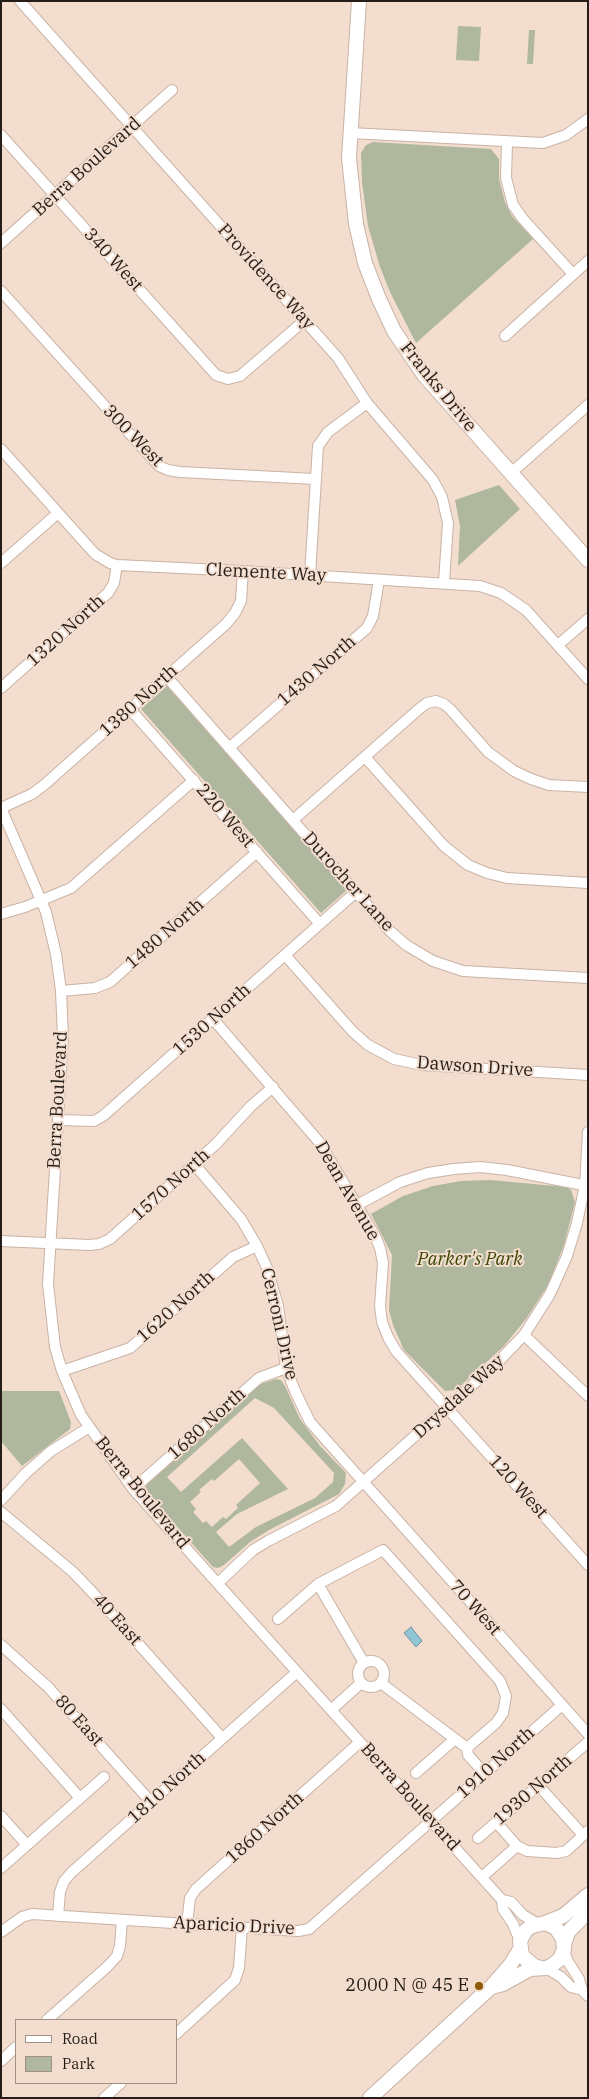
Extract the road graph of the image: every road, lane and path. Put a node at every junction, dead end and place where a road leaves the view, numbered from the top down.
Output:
1 (20, 1) edge
2 (359, 1) edge
3 (172, 90) dead end
4 (588, 119) edge
5 (132, 126) junction
6 (350, 133) junction
7 (1, 136) edge
8 (508, 142) junction
9 (55, 195) junction
10 (1, 243) edge
11 (588, 261) edge
12 (573, 274) junction
13 (1, 291) edge
14 (305, 320) junction
15 (505, 336) dead end
16 (368, 404) junction
17 (584, 408) edge
18 (588, 420) edge
19 (1, 449) edge
20 (511, 473) junction
21 (315, 480) junction
22 (58, 513) junction
23 (588, 560) edge
24 (1, 563) edge
25 (117, 565) junction
26 (244, 571) junction
27 (310, 575) junction
28 (379, 580) junction
29 (444, 582) junction
30 (588, 619) edge
31 (558, 645) junction
32 (167, 677) junction
33 (588, 680) edge
34 (1, 688) edge
35 (130, 709) junction
36 (229, 748) junction
37 (365, 757) junction
38 (194, 780) junction
39 (588, 787) edge
40 (1, 808) edge
41 (293, 820) junction
42 (257, 852) junction
43 (588, 883) edge
44 (356, 892) junction
45 (42, 901) junction
46 (1, 914) edge
47 (320, 924) junction
48 (284, 955) junction
49 (588, 978) edge
50 (62, 991) junction
51 (213, 1019) junction
52 (588, 1075) edge
53 (273, 1087) junction
54 (58, 1120) junction
55 (588, 1132) edge
56 (194, 1164) junction
57 (586, 1186) edge
58 (357, 1205) junction
59 (1, 1241) edge
60 (51, 1243) junction
61 (257, 1246) junction
62 (524, 1335) junction
63 (286, 1368) junction
64 (62, 1370) junction
65 (588, 1396) edge
66 (448, 1408) junction
67 (88, 1428) junction
68 (363, 1483) junction
69 (133, 1489) junction
70 (1, 1500) edge
71 (1, 1512) edge
72 (588, 1565) edge
73 (218, 1583) junction
74 (318, 1584) junction
75 (278, 1619) dead end
76 (1, 1645) edge
77 (364, 1663) junction
78 (297, 1672) junction
79 (361, 1683) junction
80 (381, 1683) junction
81 (562, 1705) junction
82 (1, 1709) edge
83 (331, 1710) junction
84 (588, 1734) edge
85 (222, 1738) junction
86 (454, 1739) junction
87 (360, 1742) junction
88 (588, 1742) edge
89 (466, 1748) junction
90 (416, 1773) dead end
91 (485, 1774) junction
92 (104, 1777) dead end
93 (538, 1785) junction
94 (80, 1798) junction
95 (151, 1802) junction
96 (1, 1816) edge
97 (431, 1821) junction
98 (496, 1822) junction
99 (586, 1833) edge
100 (478, 1838) dead end
101 (28, 1845) junction
102 (518, 1846) junction
103 (1, 1868) edge
104 (482, 1877) junction
105 (588, 1895) edge
106 (502, 1900) junction
107 (588, 1912) edge
108 (58, 1916) junction
109 (122, 1920) junction
110 (187, 1924) junction
111 (541, 1924) junction
112 (242, 1927) junction
113 (1, 1932) edge
114 (520, 1945) junction
115 (564, 1947) junction
116 (544, 1968) junction
117 (491, 1987) junction
118 (585, 1993) edge
119 (48, 2019) edge
120 (178, 2032) edge
121 (15, 2049) edge
122 (1, 2061) edge
123 (120, 2084) edge
124 (104, 2098) edge
125 (370, 2098) edge

1 - 5 street, Providence Way
2 - 6 street, Franks Drive
3 - 5 street, Berra Boulevard
4 - 8 street
5 - 9 street, Berra Boulevard
5 - 14 street, Providence Way
6 - 8 street
6 - 20 street, Franks Drive
7 - 9 street, 340 West
8 - 12 street
9 - 10 street, Berra Boulevard
9 - 14 street, 340 West
11 - 12 street
12 - 15 street
13 - 21 street, 300 West
14 - 16 street, Providence Way
16 - 21 street
16 - 29 street, Providence Way
17 - 18 street
17 - 20 street
19 - 22 street, Clemente Way
20 - 23 street, Franks Drive
21 - 27 street
22 - 24 street
22 - 25 street, Clemente Way
25 - 26 street, Clemente Way
25 - 34 street, 1320 North
26 - 27 street, Clemente Way
26 - 32 street, 1380 North
27 - 28 street, Clemente Way
28 - 29 street, Clemente Way
28 - 36 street, 1430 North
29 - 31 street, Clemente Way
30 - 31 street
31 - 33 street
32 - 35 street, 1380 North
32 - 36 street, Durocher Lane
35 - 38 street, 220 West
35 - 40 street, 1380 North
36 - 41 street, Durocher Lane
37 - 39 street
37 - 41 street
37 - 43 street
38 - 42 street, 220 West
38 - 45 street
40 - 45 street, Berra Boulevard
41 - 44 street, Durocher Lane
42 - 47 street, 220 West
42 - 50 street, 1480 North
44 - 47 street, 1530 North
44 - 49 street, Durocher Lane
45 - 46 street
45 - 50 street, Berra Boulevard
47 - 48 street, 1530 North
48 - 51 street, 1530 North
48 - 52 street, Dawson Drive
50 - 54 street, Berra Boulevard
51 - 53 street, Dean Avenue
51 - 54 street, 1530 North
53 - 56 street, 1570 North
53 - 58 street, Dean Avenue
54 - 60 street, Berra Boulevard
55 - 57 street, Drysdale Way
56 - 60 street, 1570 North
56 - 61 street, Cerroni Drive
57 - 58 street
57 - 62 street, Drysdale Way
58 - 66 street, Dean Avenue
59 - 60 street, 1570 North
60 - 64 street, Berra Boulevard
61 - 63 street, Cerroni Drive
61 - 64 street, 1620 North
62 - 65 street
62 - 66 street, Drysdale Way
63 - 68 street, Cerroni Drive
63 - 69 street, 1680 North
64 - 67 street, Berra Boulevard
66 - 68 street, Drysdale Way
66 - 72 street, 120 West
67 - 69 street, Berra Boulevard
67 - 70 street
68 - 73 street, Drysdale Way
68 - 81 street, 70 West
69 - 73 street, Berra Boulevard
71 - 85 street, 40 East
73 - 78 street, Berra Boulevard
74 - 75 street
74 - 77 street
74 - 89 street
76 - 95 street, 80 East
77 - 79 street
77 - 80 street
78 - 83 street, Berra Boulevard
78 - 85 street, 1810 North
79 - 80 street
79 - 83 street
80 - 86 street
81 - 84 street, 70 West
81 - 91 street, 1910 North
82 - 94 street
83 - 87 street, Berra Boulevard
85 - 95 street, 1810 North
86 - 89 street
86 - 90 street
87 - 97 street, Berra Boulevard
87 - 110 street, 1860 North
88 - 93 street, 1930 North
89 - 91 street
91 - 97 street, 1910 North
92 - 94 street
93 - 98 street, 1930 North
93 - 99 street
94 - 101 street
95 - 108 street, 1810 North
96 - 101 street
97 - 104 street, Berra Boulevard
97 - 112 street, Aparicio Drive
98 - 100 street, 1930 North
98 - 102 street
99 - 102 street
101 - 103 street
102 - 104 street
104 - 106 street, Berra Boulevard
105 - 111 street
106 - 111 street, Berra Boulevard
106 - 114 street, Berra Boulevard
107 - 115 street
108 - 109 street, Aparicio Drive
108 - 113 street, Aparicio Drive
109 - 110 street, Aparicio Drive
109 - 119 street
110 - 112 street, Aparicio Drive
111 - 114 street
111 - 115 street
112 - 120 street
114 - 116 street
114 - 117 street
115 - 116 street
115 - 118 street
116 - 117 street
116 - 118 street
117 - 125 street
121 - 122 street
123 - 124 street

